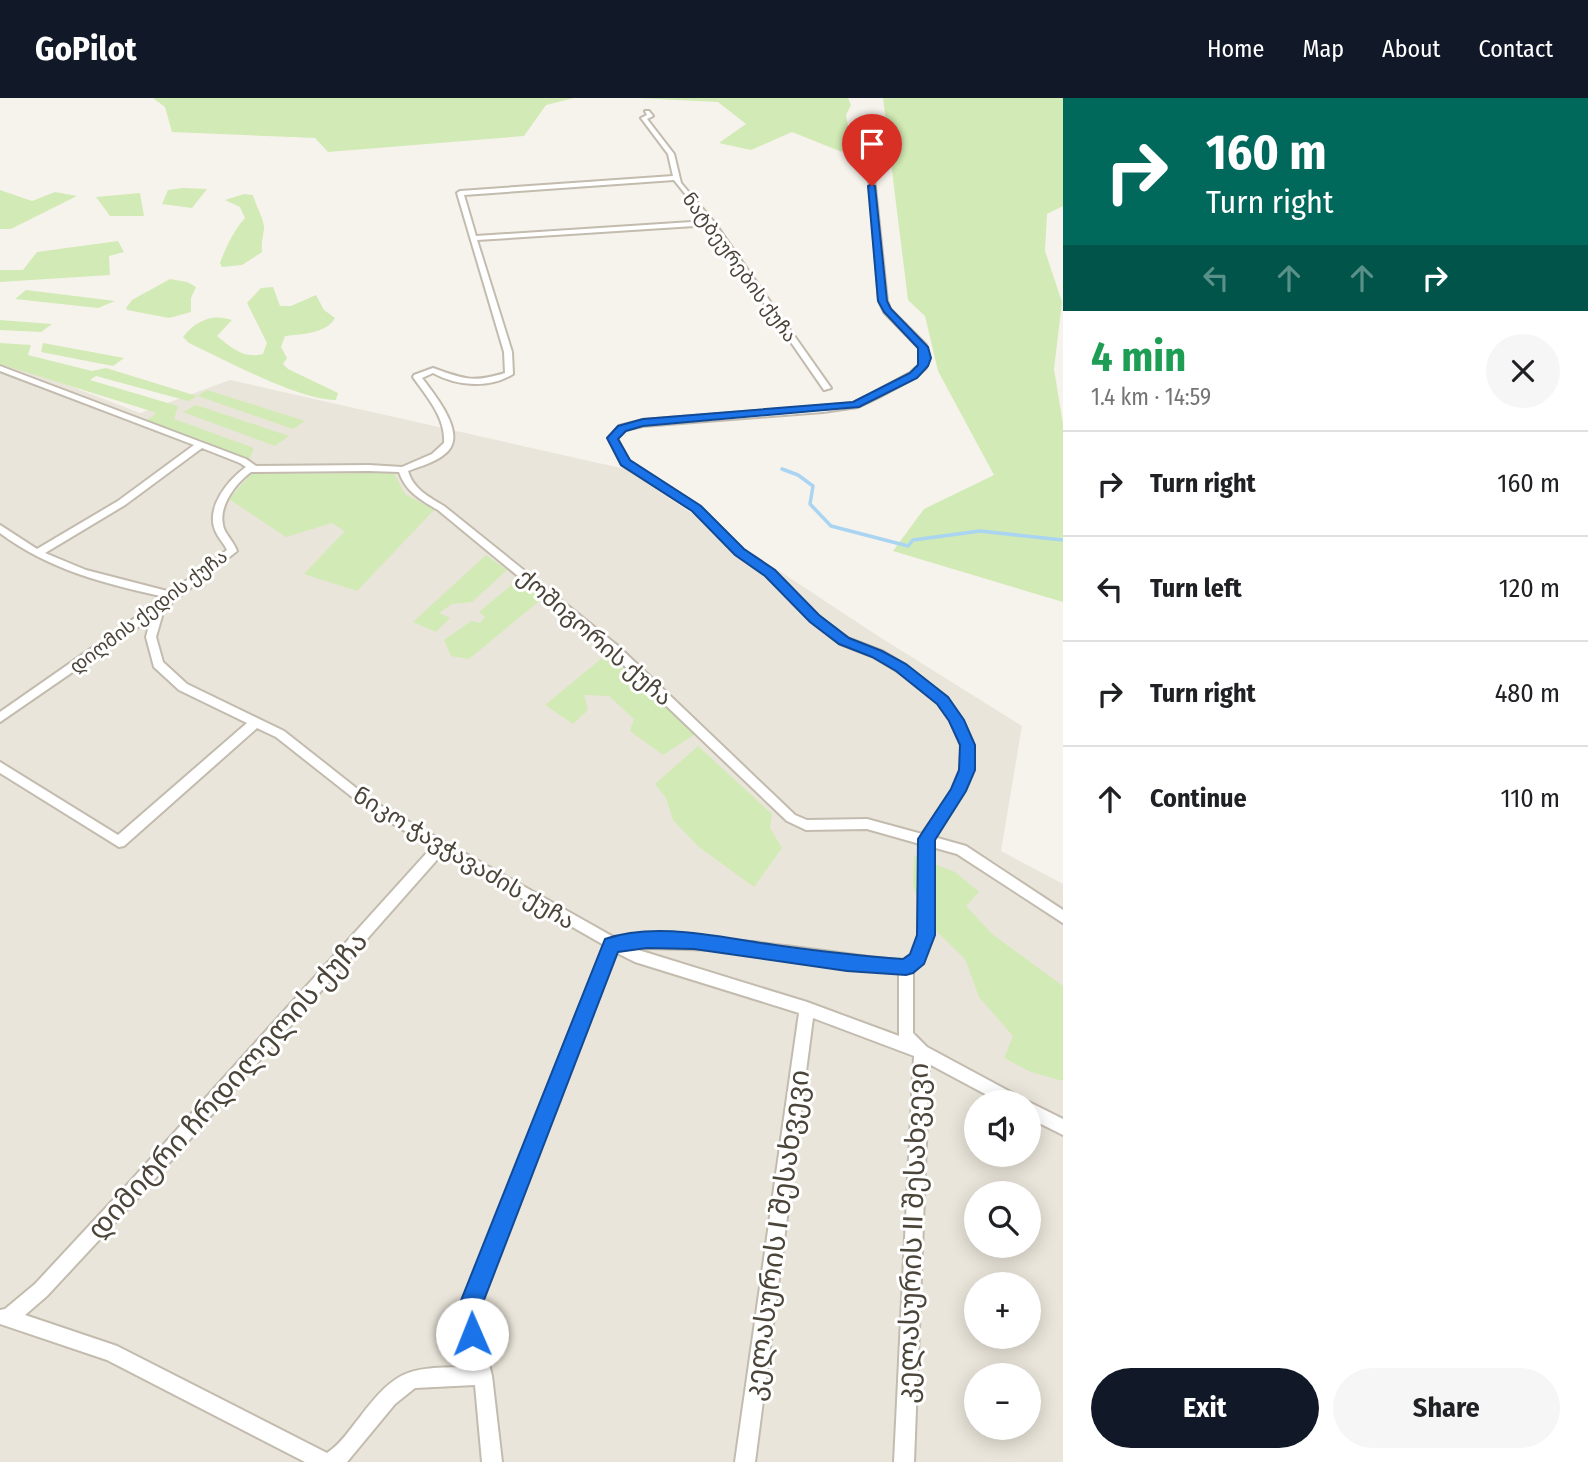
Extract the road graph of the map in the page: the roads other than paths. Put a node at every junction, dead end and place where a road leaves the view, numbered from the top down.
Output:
1 (647, 112) dead end
2 (676, 178) junction
3 (872, 178) dead end
4 (712, 223) junction
5 (474, 238) junction
6 (0, 368) edge
7 (827, 388) dead end
8 (757, 415) joint
9 (199, 446) junction
10 (254, 469) junction
11 (403, 470) junction
12 (0, 528) edge
13 (5, 538) edge
14 (39, 552) junction
15 (173, 596) junction
16 (159, 607) junction
17 (0, 718) edge
18 (255, 723) junction
19 (0, 767) edge
20 (926, 839) junction
21 (440, 846) junction
22 (1063, 917) edge
23 (611, 945) junction
24 (906, 967) junction
25 (807, 1009) junction
26 (922, 1052) junction
27 (992, 1090) edge
28 (1041, 1116) edge
29 (1063, 1127) edge
30 (4, 1317) edge
31 (483, 1376) junction
32 (327, 1462) edge
33 (492, 1462) edge
34 (745, 1462) edge
35 (904, 1462) edge

1 - 2 street, ნატბეურების ქუჩა
2 - 4 street, ნატბეურების ქუჩა
2 - 5 street
3 - 8 street
4 - 5 street
4 - 7 street, ნატბეურების ქუჩა
5 - 11 street
6 - 9 street
8 - 20 street
9 - 10 street
9 - 14 street
10 - 11 street
10 - 15 street, დიღმის ქედის ქუჩა
11 - 20 street, ქოშიგორის ქუჩა
12 - 13 street
13 - 14 street
14 - 15 street
15 - 16 street, დიღმის ქედის ქუჩა
16 - 17 street, დიღმის ქედის ქუჩა
16 - 18 street, ნიკო ჭავჭავაძის ქუჩა
18 - 19 street
18 - 21 street, ნიკო ჭავჭავაძის ქუჩა
20 - 22 street, ქოშიგორის ქუჩა
20 - 24 street
21 - 23 street, ნიკო ჭავჭავაძის ქუჩა
21 - 30 street, დიმიტრი ჩრდილელის ქუჩა
23 - 24 street
23 - 25 street
23 - 31 street
24 - 26 street, კელასურის II შესახვევი
25 - 26 street
25 - 34 street, კელასურის I შესახვევი
26 - 27 street
26 - 35 street, კელასურის II შესახვევი
28 - 29 street
30 - 32 street
31 - 32 street
31 - 33 street

